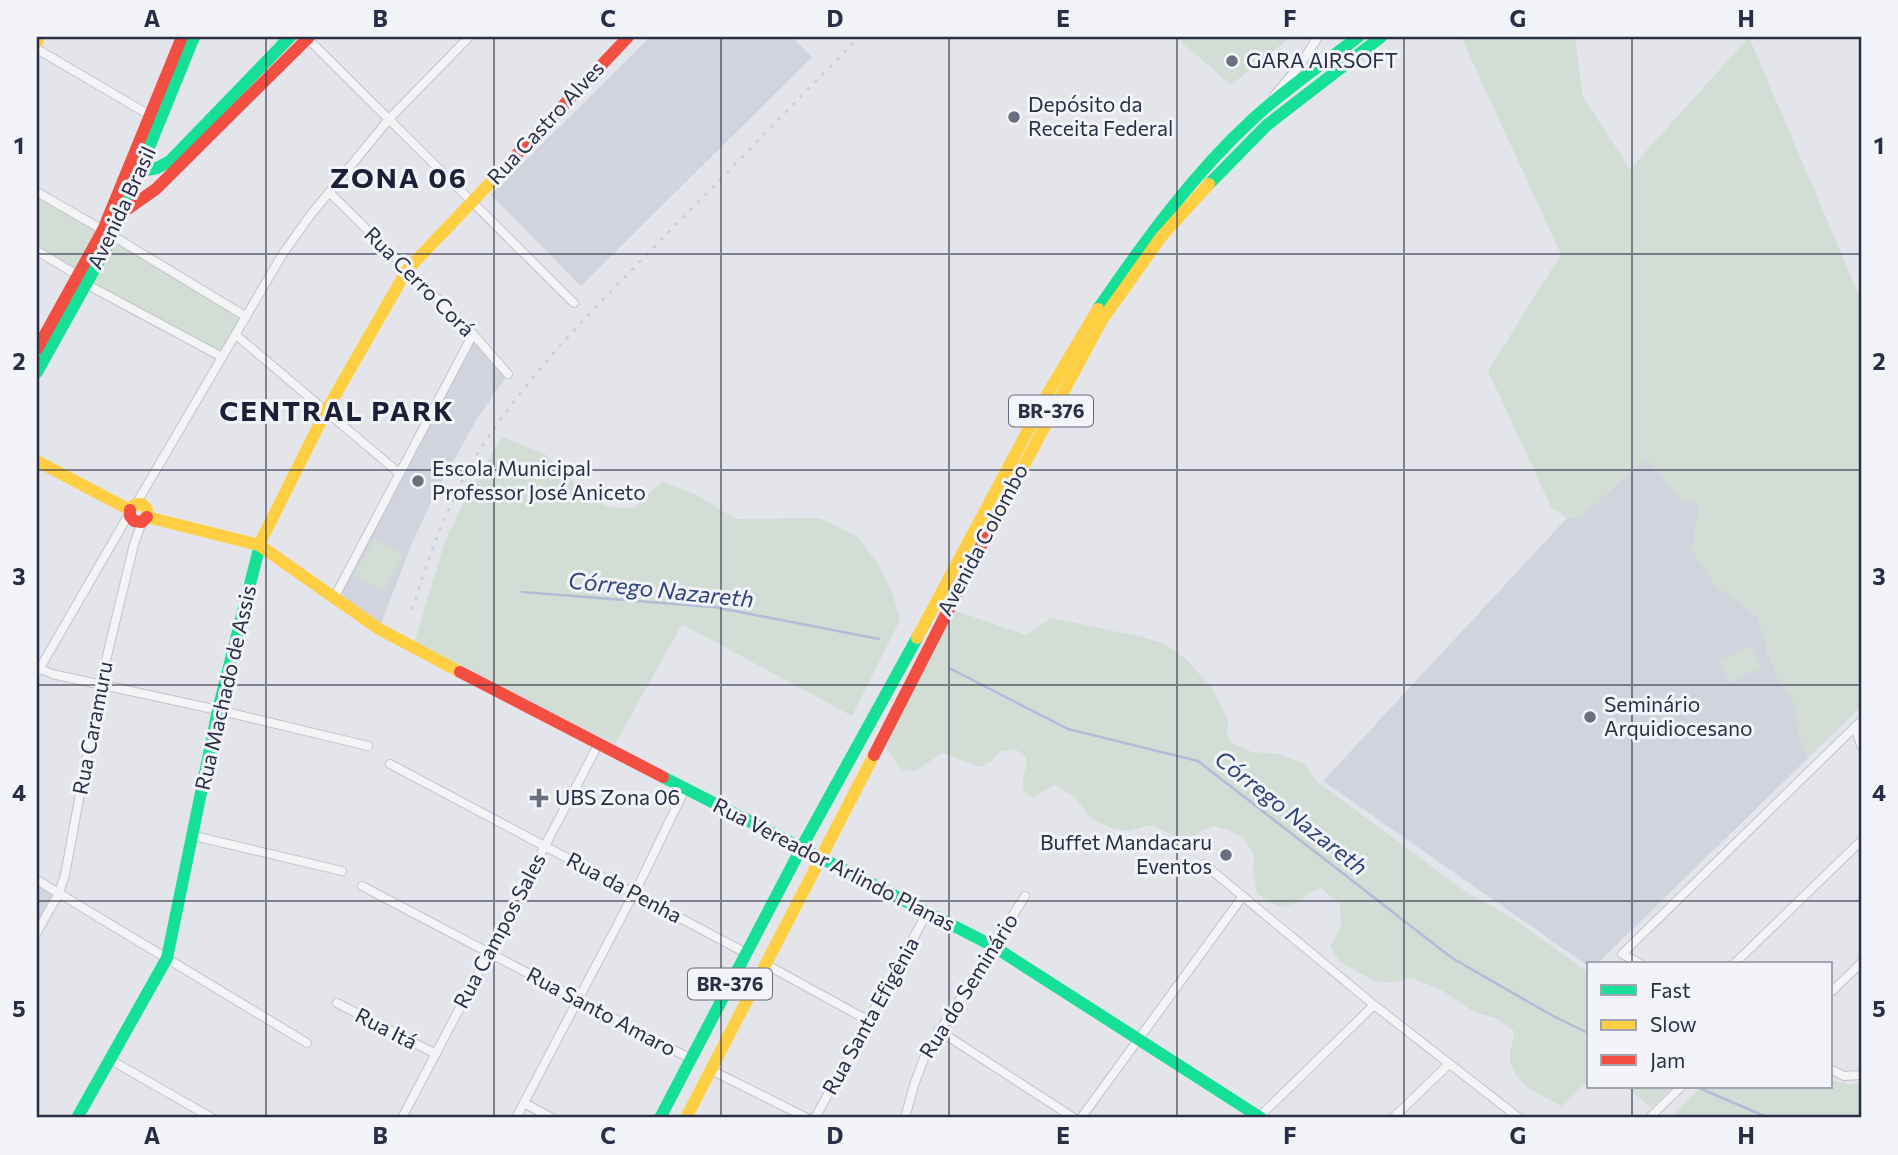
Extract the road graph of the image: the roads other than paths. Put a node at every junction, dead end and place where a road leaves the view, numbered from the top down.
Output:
1 (39, 37) edge
2 (182, 37) edge
3 (194, 37) edge
4 (290, 37) edge
5 (307, 37) edge
6 (470, 37) edge
7 (1318, 37) edge
8 (1357, 37) edge
9 (1381, 37) edge
10 (620, 39) edge
11 (37, 42) edge
12 (37, 49) edge
13 (151, 117) junction
14 (1254, 118) junction
15 (389, 119) junction
16 (135, 172) junction
17 (37, 192) edge
18 (329, 192) junction
19 (471, 202) junction
20 (125, 210) junction
21 (108, 233) junction
22 (37, 251) edge
23 (407, 270) junction
24 (83, 280) junction
25 (574, 303) dead end
26 (246, 317) junction
27 (472, 334) junction
28 (236, 335) junction
29 (37, 349) edge
30 (222, 357) junction
31 (37, 372) edge
32 (508, 374) dead end
33 (325, 413) junction
34 (37, 460) edge
35 (398, 473) junction
36 (139, 513) junction
37 (259, 545) junction
38 (334, 598) junction
39 (38, 669) edge
40 (100, 685) junction
41 (218, 710) junction
42 (1858, 724) edge
43 (599, 743) junction
44 (1861, 744) edge
45 (368, 746) dead end
46 (390, 764) dead end
47 (685, 789) junction
48 (194, 836) junction
49 (1861, 841) edge
50 (545, 845) junction
51 (801, 850) junction
52 (821, 860) junction
53 (1204, 864) dead end
54 (342, 871) dead end
55 (37, 880) edge
56 (362, 887) dead end
57 (59, 892) junction
58 (634, 893) junction
59 (1025, 895) dead end
60 (1243, 896) junction
61 (927, 913) junction
62 (37, 932) edge
63 (993, 946) junction
64 (489, 953) junction
65 (746, 953) junction
66 (167, 958) junction
67 (1637, 962) edge
68 (1736, 962) edge
69 (1861, 963) edge
70 (767, 965) junction
71 (1832, 991) edge
72 (579, 1000) junction
73 (337, 1003) dead end
74 (1374, 1005) junction
75 (719, 1006) junction
76 (740, 1017) junction
77 (869, 1021) junction
78 (938, 1030) junction
79 (1139, 1040) junction
80 (307, 1043) dead end
81 (436, 1054) junction
82 (109, 1059) junction
83 (691, 1059) junction
84 (1449, 1064) junction
85 (711, 1070) junction
86 (1832, 1070) edge
87 (1861, 1075) edge
88 (1680, 1088) edge
89 (524, 1103) junction
90 (77, 1118) edge
91 (212, 1118) edge
92 (402, 1118) edge
93 (516, 1118) edge
94 (552, 1118) edge
95 (660, 1118) edge
96 (686, 1118) edge
97 (807, 1118) edge
98 (815, 1118) edge
99 (905, 1118) edge
100 (1074, 1118) edge
101 (1081, 1118) edge
102 (1259, 1118) edge
103 (1394, 1118) edge
104 (1519, 1118) edge
105 (1649, 1118) edge

1 - 11 main road
2 - 13 main road, Avenida Brasil
3 - 16 main road, Avenida Brasil
4 - 16 main road
5 - 15 street
5 - 20 main road
6 - 15 street
7 - 14 street
8 - 14 main road, Avenida Colombo / BR-376
9 - 52 main road, Avenida Colombo / BR-376
10 - 19 main road, Rua Castro Alves
12 - 13 street
13 - 16 main road, Avenida Brasil
14 - 51 main road, Avenida Colombo / BR-376
15 - 18 street
15 - 19 street
16 - 20 main road, Avenida Brasil
16 - 21 main road, Avenida Brasil
17 - 21 street
18 - 23 street, Rua Cerro Corá
18 - 26 street
19 - 23 main road, Rua Castro Alves
19 - 25 street
20 - 21 main road, Avenida Brasil
21 - 24 main road, Avenida Brasil
21 - 26 street
22 - 24 street
23 - 27 street, Rua Cerro Corá
23 - 33 main road, Rua Machado de Assis
24 - 29 main road, Avenida Brasil
24 - 30 street
24 - 31 main road, Avenida Brasil
26 - 28 street
27 - 32 street, Rua Cerro Corá
27 - 35 street
28 - 30 street
28 - 33 street
30 - 36 street
33 - 35 street
33 - 37 main road, Rua Machado de Assis
34 - 36 main road
35 - 38 street
36 - 37 main road
36 - 39 street
36 - 40 street, Rua Caramuru
37 - 38 main road, Rua Vereador Arlindo Planas
37 - 41 main road, Rua Machado de Assis
38 - 43 main road, Rua Vereador Arlindo Planas
39 - 40 street
40 - 41 street
40 - 57 street, Rua Caramuru
41 - 45 street
41 - 48 main road, Rua Machado de Assis
42 - 44 street
42 - 67 street
43 - 47 main road, Rua Vereador Arlindo Planas
43 - 50 street, Rua Campos Sales
46 - 50 street, Rua da Penha
47 - 51 main road, Rua Vereador Arlindo Planas
47 - 58 street
48 - 54 street
48 - 66 main road, Rua Machado de Assis
49 - 68 street
50 - 58 street, Rua da Penha
50 - 64 street, Rua Campos Sales
51 - 52 main road, Rua Vereador Arlindo Planas
51 - 65 main road, Avenida Colombo / BR-376
52 - 61 main road, Rua Vereador Arlindo Planas
52 - 70 main road, Avenida Colombo / BR-376
53 - 60 street
55 - 57 street
56 - 64 street, Rua Santo Amaro
57 - 62 street, Rua Caramuru
57 - 66 street
58 - 65 street, Rua da Penha
58 - 72 street
59 - 63 street, Rua do Seminário
60 - 74 street
60 - 79 street
61 - 63 main road, Rua Vereador Arlindo Planas
61 - 77 street, Rua Santa Efigênia
63 - 78 street, Rua do Seminário
63 - 79 main road, Rua Vereador Arlindo Planas
64 - 72 street, Rua Santo Amaro
64 - 81 street, Rua Campos Sales
65 - 75 main road, Avenida Colombo / BR-376
66 - 80 street
66 - 82 main road, Rua Machado de Assis
69 - 71 street
70 - 76 main road, Avenida Colombo / BR-376
70 - 77 street
72 - 83 street, Rua Santo Amaro
72 - 89 street
73 - 81 street, Rua Itá
74 - 84 street
74 - 102 street
75 - 76 main road
75 - 83 main road, Avenida Colombo / BR-376
76 - 85 main road, Avenida Colombo / BR-376
77 - 98 street, Rua Santa Efigênia
78 - 99 street, Rua do Seminário
78 - 100 street
79 - 101 street
79 - 102 main road, Rua Vereador Arlindo Planas
81 - 92 street, Rua Campos Sales
82 - 90 main road, Rua Machado de Assis
82 - 91 street
83 - 95 main road, Avenida Colombo / BR-376
84 - 103 street
84 - 104 street
85 - 96 main road, Avenida Colombo / BR-376
85 - 97 street
86 - 87 street
88 - 105 street
89 - 93 street
89 - 94 street

